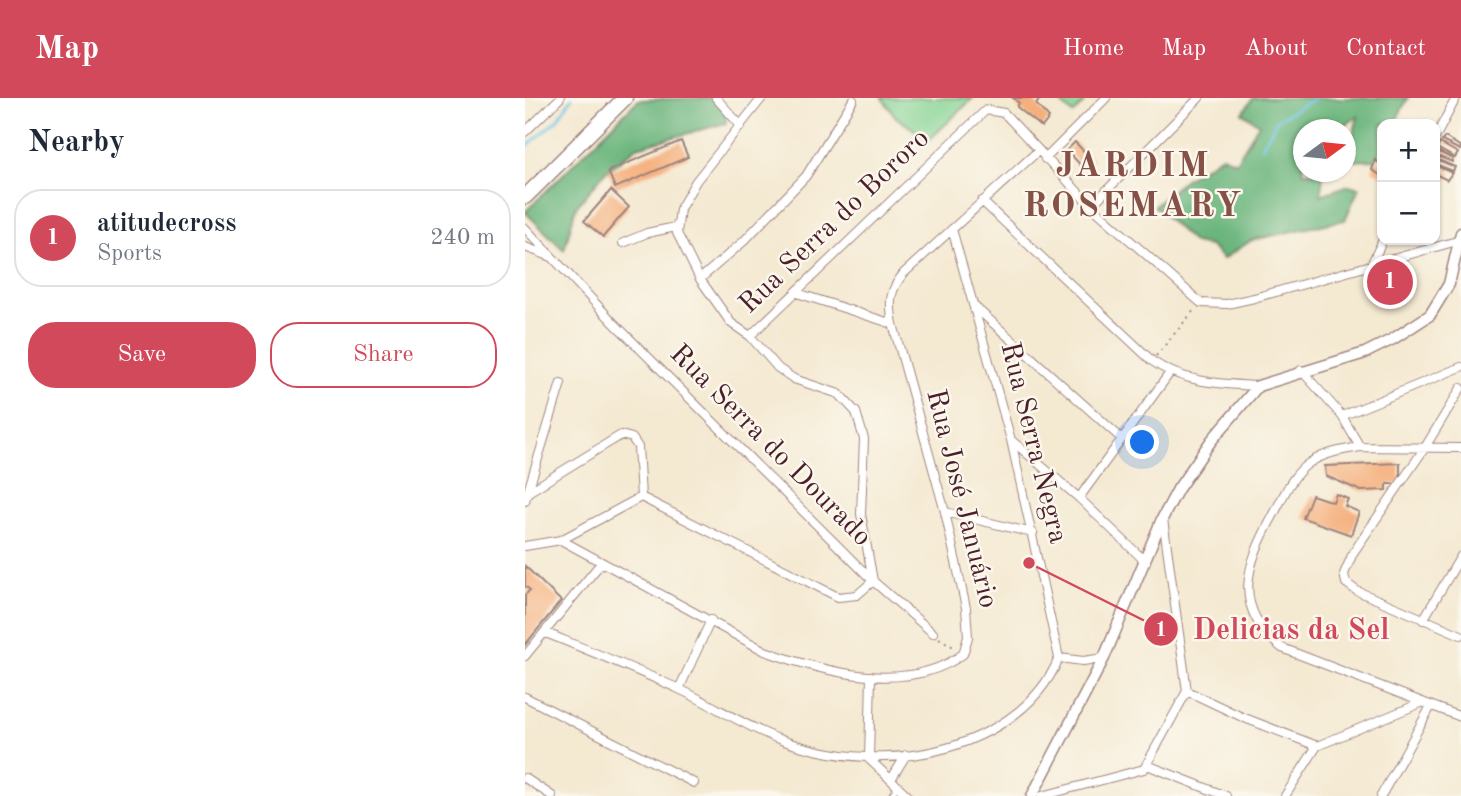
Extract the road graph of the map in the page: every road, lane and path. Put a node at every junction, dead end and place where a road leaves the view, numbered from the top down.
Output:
1 (560, 98) edge
2 (613, 98) edge
3 (625, 98) edge
4 (716, 98) edge
5 (762, 98) edge
6 (1106, 98) edge
7 (1199, 98) edge
8 (1456, 98) edge
9 (852, 100) dead end
10 (741, 127) junction
11 (1440, 128) edge
12 (525, 132) edge
13 (1038, 150) junction
14 (1045, 159) junction
15 (525, 185) edge
16 (525, 197) edge
17 (982, 201) junction
18 (1091, 206) junction
19 (676, 227) junction
20 (525, 228) edge
21 (952, 229) junction
22 (531, 236) junction
23 (1459, 237) edge
24 (623, 243) dead end
25 (1381, 245) edge
26 (525, 246) edge
27 (555, 259) junction
28 (1371, 265) junction
29 (700, 279) junction
30 (797, 293) junction
31 (1201, 303) junction
32 (974, 306) junction
33 (893, 324) junction
34 (750, 336) junction
35 (1152, 361) junction
36 (1461, 367) edge
37 (1301, 370) junction
38 (1169, 373) junction
39 (561, 383) dead end
40 (1258, 386) junction
41 (1461, 388) edge
42 (1342, 416) junction
43 (1122, 439) junction
44 (1011, 440) junction
45 (1360, 447) junction
46 (1461, 448) edge
47 (1424, 449) junction
48 (526, 496) edge
49 (641, 497) junction
50 (1079, 498) junction
51 (945, 512) junction
52 (1163, 519) junction
53 (1033, 533) junction
54 (561, 540) junction
55 (525, 545) edge
56 (1461, 556) edge
57 (1146, 562) junction
58 (601, 563) junction
59 (873, 581) junction
60 (711, 620) junction
61 (1423, 620) junction
62 (546, 633) junction
63 (933, 633) joint
64 (1461, 635) edge
65 (963, 654) junction
66 (525, 656) edge
67 (1059, 658) junction
68 (1104, 658) junction
69 (871, 677) junction
70 (679, 689) junction
71 (1187, 691) junction
72 (525, 698) edge
73 (1422, 703) junction
74 (1431, 706) junction
75 (1461, 717) edge
76 (1317, 746) junction
77 (906, 755) junction
78 (869, 759) junction
79 (1147, 765) junction
80 (525, 778) edge
81 (895, 781) junction
82 (694, 783) dead end
83 (552, 796) edge
84 (891, 796) edge
85 (908, 796) edge
86 (1032, 796) edge
87 (1042, 796) edge
88 (1226, 796) edge
89 (1285, 796) edge
90 (1381, 796) edge

1 - 12 street
2 - 15 highway
3 - 16 highway
4 - 10 street
5 - 10 street
6 - 14 street
7 - 18 street
8 - 11 street
9 - 29 street
10 - 19 street
13 - 14 street
13 - 17 street, Rua José Januário
13 - 30 street, Rua Serra do Bororo
14 - 18 street
17 - 21 street, Rua José Januário
17 - 35 street
18 - 31 street
19 - 24 street
19 - 29 street
20 - 22 street, Rua Serra do Dourado
21 - 32 street, Rua Serra Negra
21 - 33 street, Rua José Januário
22 - 26 street
22 - 27 street, Rua Serra do Dourado
23 - 28 street
23 - 37 street
25 - 28 street
26 - 27 street, Rua Serra do Dourado
27 - 59 street, Rua Serra do Dourado
28 - 31 street
29 - 34 street
30 - 33 street
30 - 34 street, Rua Serra do Bororo
31 - 35 path
32 - 43 street
32 - 44 street, Rua Serra Negra
33 - 51 street, Rua José Januário
34 - 59 street
35 - 38 street
36 - 42 street
37 - 40 street
37 - 42 street
38 - 40 street
38 - 43 street
39 - 48 street
40 - 52 street
41 - 47 street
42 - 45 street
43 - 50 street
44 - 50 street
44 - 53 street, Rua Serra Negra
45 - 47 street
45 - 73 street
46 - 47 street
47 - 61 street
48 - 49 street
49 - 54 street
49 - 59 street
50 - 57 street
51 - 53 street
51 - 65 street, Rua José Januário
52 - 57 street
52 - 71 street
53 - 67 street, Rua Serra Negra
54 - 55 street
54 - 58 street
56 - 61 street
57 - 68 street
58 - 60 street
58 - 62 street
59 - 63 street, Rua Serra do Dourado
60 - 69 street
60 - 70 street
61 - 64 street
62 - 66 street
62 - 70 street
63 - 65 path
65 - 69 street
67 - 68 street
67 - 77 street
68 - 86 street
69 - 78 street
70 - 78 street
71 - 76 street
71 - 79 street
72 - 82 street
73 - 74 street
73 - 76 street
74 - 75 street
74 - 90 street
76 - 89 street
77 - 78 street
77 - 81 street
78 - 81 street
79 - 87 street
79 - 88 street
80 - 83 street
81 - 84 lane
81 - 85 street

